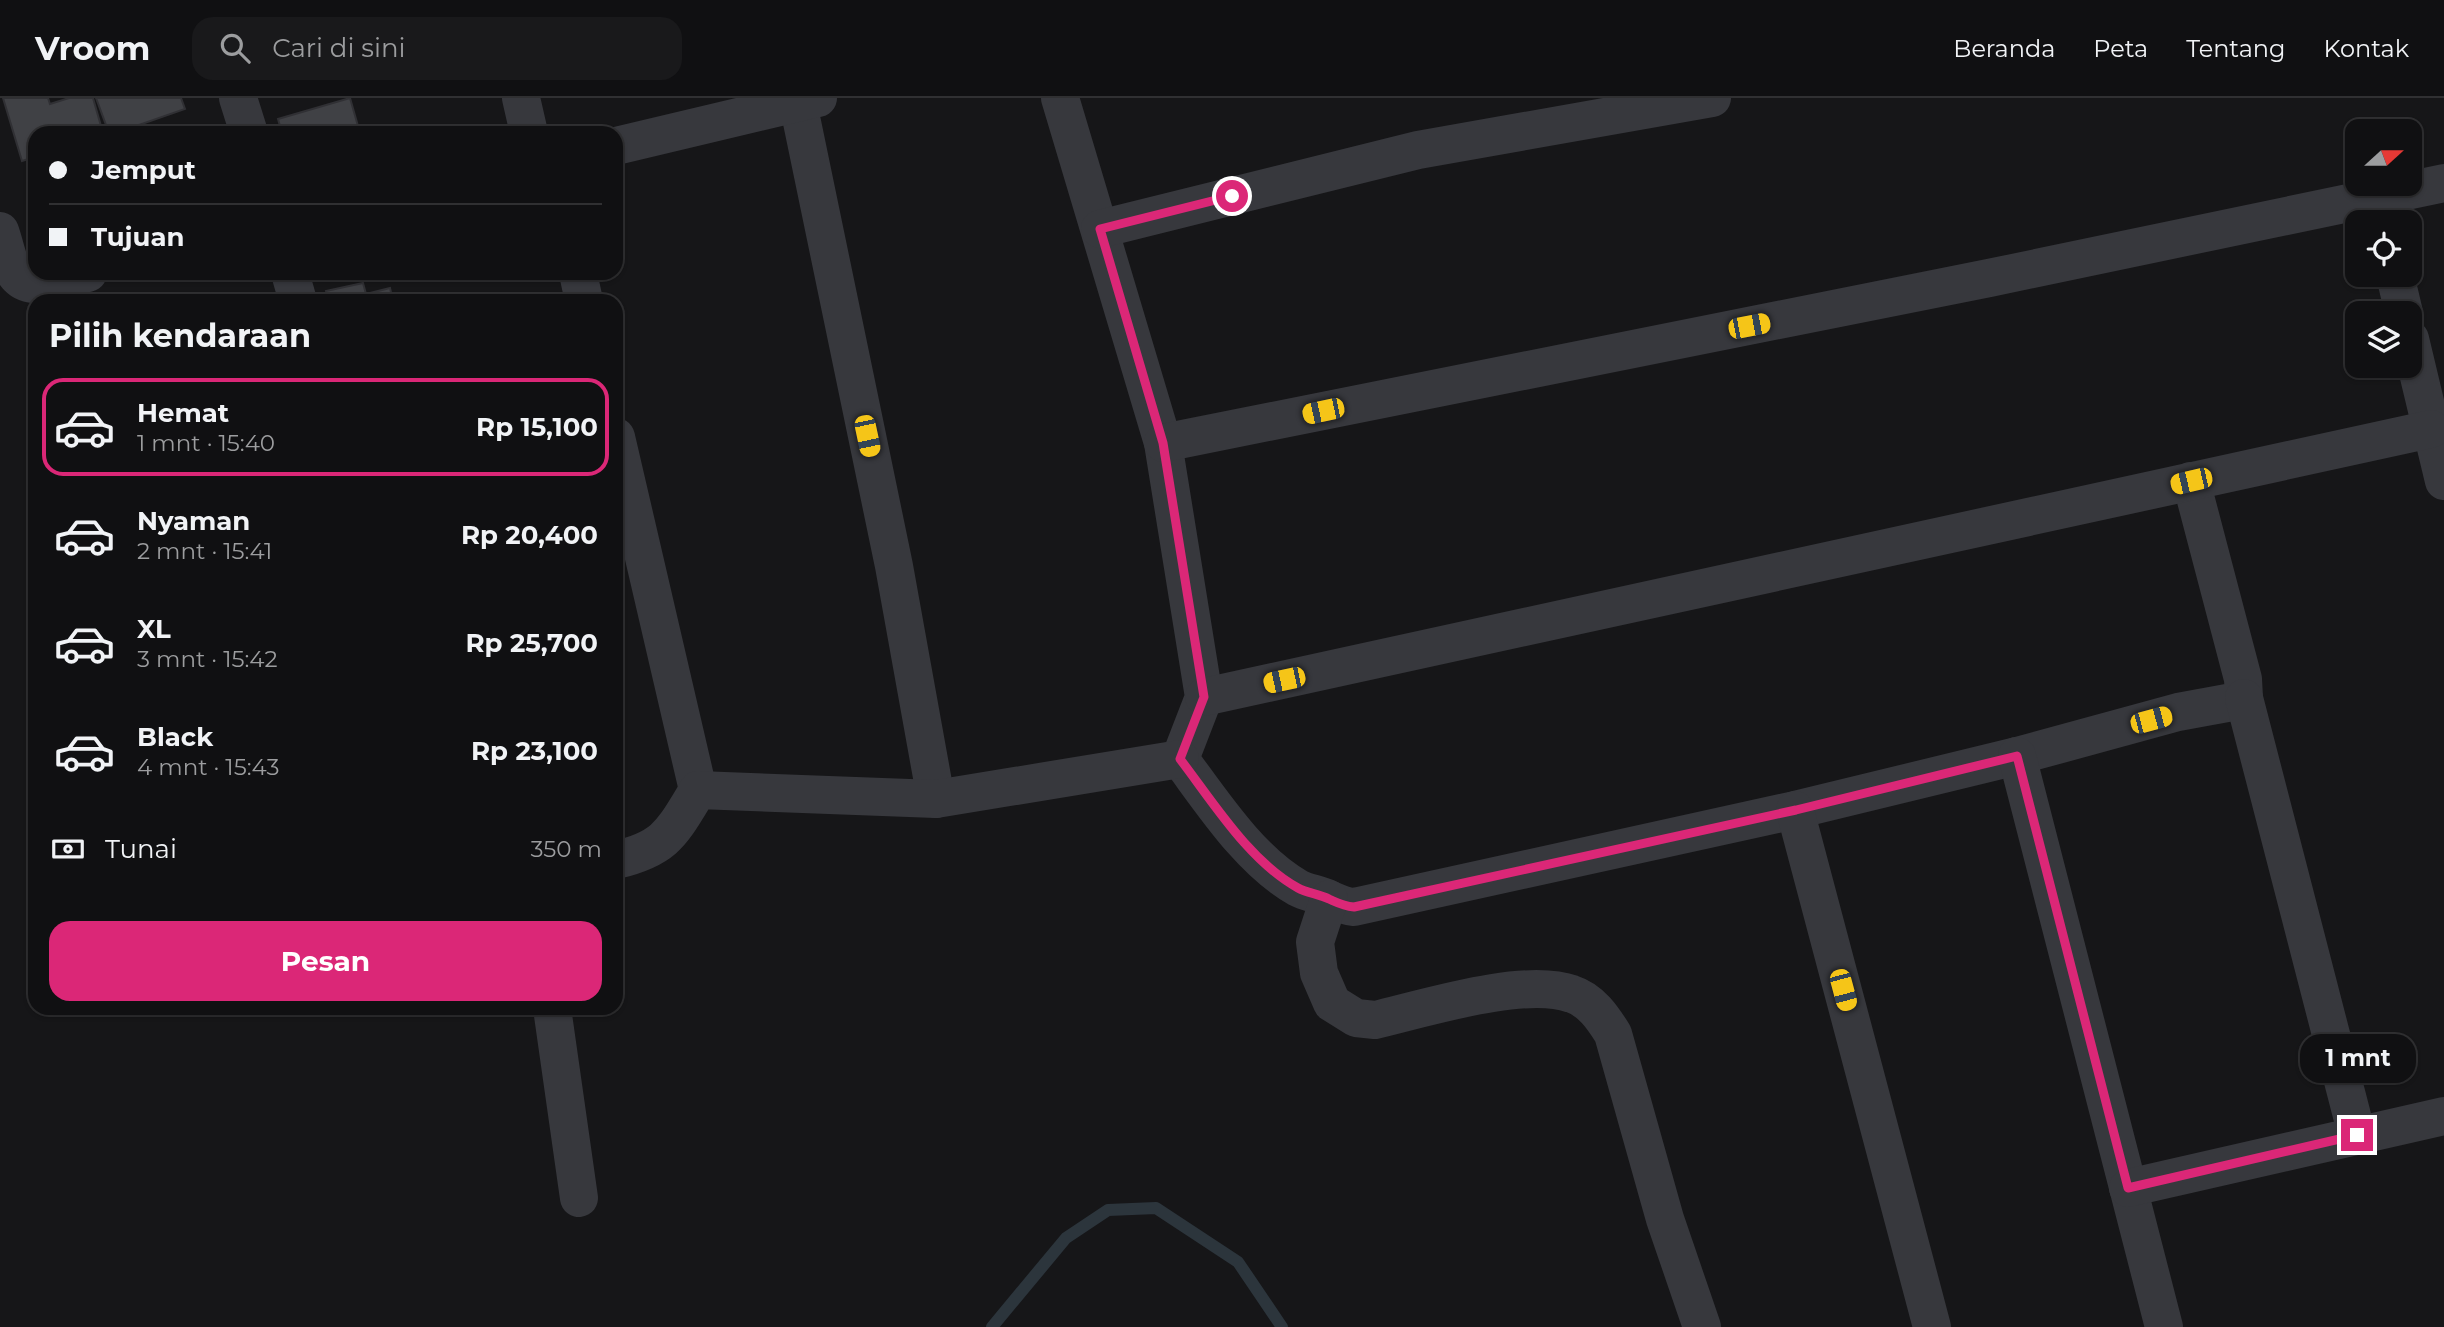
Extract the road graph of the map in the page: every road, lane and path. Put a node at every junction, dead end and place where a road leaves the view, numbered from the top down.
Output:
1 (238, 98) edge
2 (521, 98) edge
3 (1060, 98) edge
4 (1712, 98) edge
5 (804, 100) edge
6 (247, 126) edge
7 (527, 126) edge
8 (623, 144) edge
9 (2444, 183) edge
10 (2379, 210) edge
11 (2345, 216) edge
12 (1100, 229) junction
13 (0, 230) edge
14 (47, 280) edge
15 (24, 284) edge
16 (2419, 378) edge
17 (2431, 429) junction
18 (1163, 443) junction
19 (623, 467) edge
20 (2191, 481) junction
21 (2444, 481) edge
22 (1204, 697) junction
23 (2244, 698) junction
24 (2017, 756) junction
25 (1180, 759) junction
26 (698, 790) junction
27 (936, 799) junction
28 (1796, 810) junction
29 (623, 858) edge
30 (1329, 899) junction
31 (553, 1015) edge
32 (2444, 1116) edge
33 (2357, 1135) junction
34 (2128, 1188) junction
35 (579, 1198) dead end
36 (1702, 1327) edge
37 (1932, 1327) edge
38 (2164, 1327) edge

1 - 6 street
2 - 7 street
3 - 12 street
4 - 12 street
5 - 8 street
5 - 27 street
9 - 10 street
11 - 18 street
12 - 18 street
13 - 15 street
14 - 15 street
16 - 17 street
17 - 20 street
17 - 21 street
18 - 22 street
19 - 26 street
20 - 22 street
20 - 23 street
22 - 25 street
23 - 24 street
23 - 33 street
24 - 28 street
24 - 34 street
25 - 27 street
25 - 30 street
26 - 27 street
26 - 29 street
28 - 30 street
28 - 37 street
30 - 36 street
31 - 35 street
32 - 33 street
33 - 34 street
34 - 38 street

